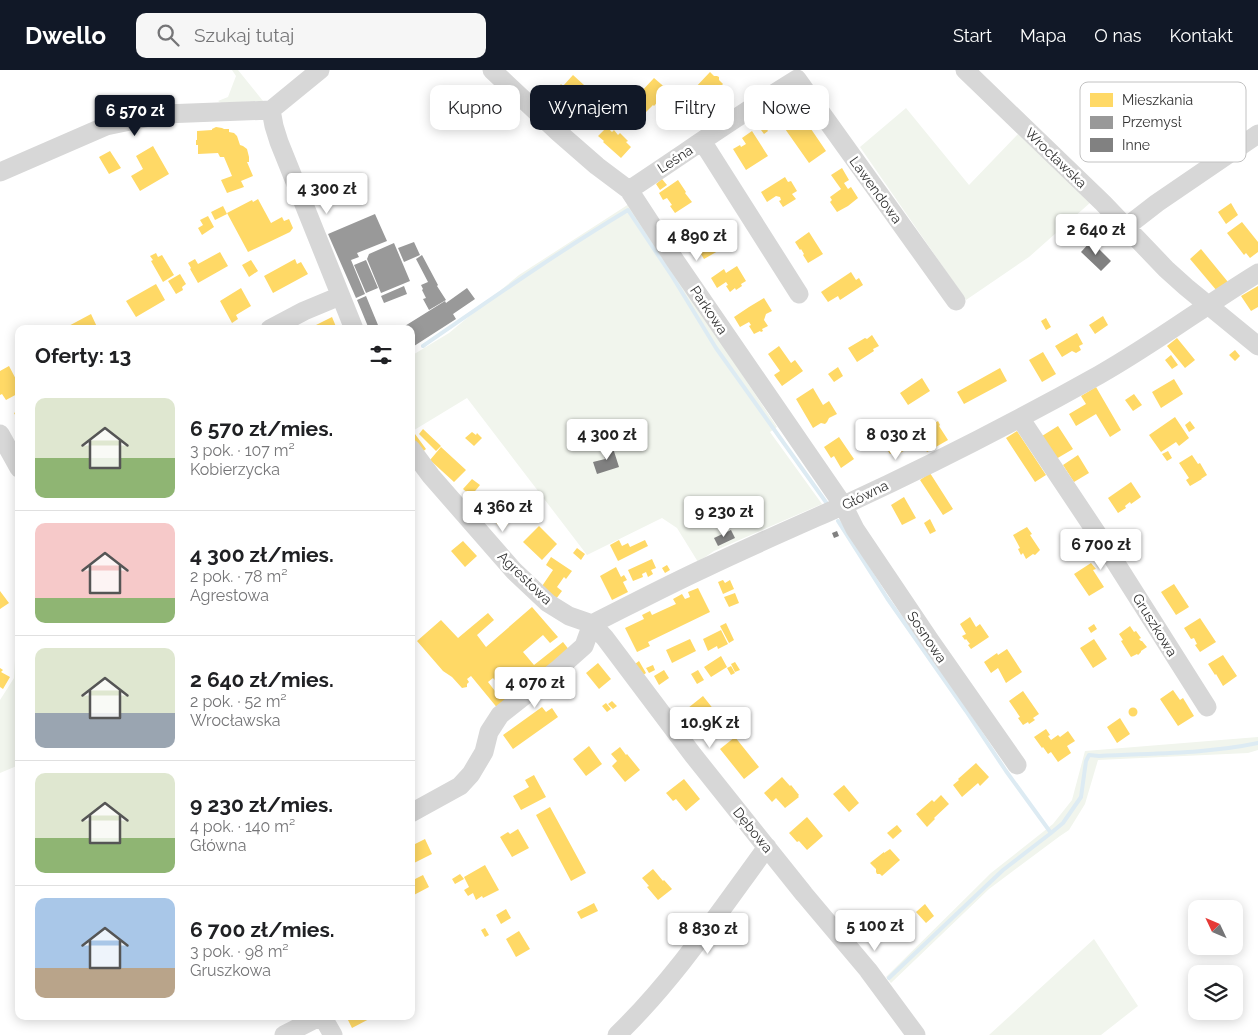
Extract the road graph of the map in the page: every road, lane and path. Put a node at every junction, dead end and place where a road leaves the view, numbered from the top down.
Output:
1 (320, 70) edge
2 (492, 70) edge
3 (965, 70) edge
4 (798, 79) joint
5 (271, 110) junction
6 (1258, 134) edge
7 (702, 141) junction
8 (1246, 142) edge
9 (1217, 162) edge
10 (0, 172) edge
11 (629, 190) junction
12 (1126, 227) junction
13 (1258, 273) edge
14 (799, 294) dead end
15 (340, 296) junction
16 (956, 301) dead end
17 (1207, 305) junction
18 (278, 325) edge
19 (352, 325) edge
20 (1258, 346) edge
21 (1020, 418) junction
22 (0, 434) edge
23 (415, 454) edge
24 (15, 458) edge
25 (843, 505) junction
26 (592, 624) junction
27 (1207, 707) dead end
28 (1017, 765) dead end
29 (415, 811) edge
30 (767, 847) junction
31 (314, 1020) edge
32 (324, 1020) edge
33 (284, 1035) edge
34 (332, 1035) edge
35 (617, 1035) edge
36 (916, 1035) edge

1 - 5 street
2 - 11 street, Parkowa
3 - 12 street, Wrocławska
4 - 7 street, Leśna
4 - 16 street, Lawendowa
5 - 10 street
5 - 15 street
6 - 8 street
7 - 11 street, Leśna
7 - 14 street
9 - 12 street
11 - 25 street, Parkowa
12 - 17 street, Wrocławska
13 - 17 street, Główna
15 - 18 street
15 - 19 street
17 - 20 street, Wrocławska
17 - 21 street, Główna
21 - 25 street, Główna
21 - 27 street, Gruszkowa
22 - 24 street
23 - 26 street, Agrestowa
25 - 26 street, Główna
25 - 28 street, Sosnowa
26 - 29 street
26 - 30 street, Dębowa
30 - 35 street
30 - 36 street, Dębowa
31 - 33 street
32 - 34 street

